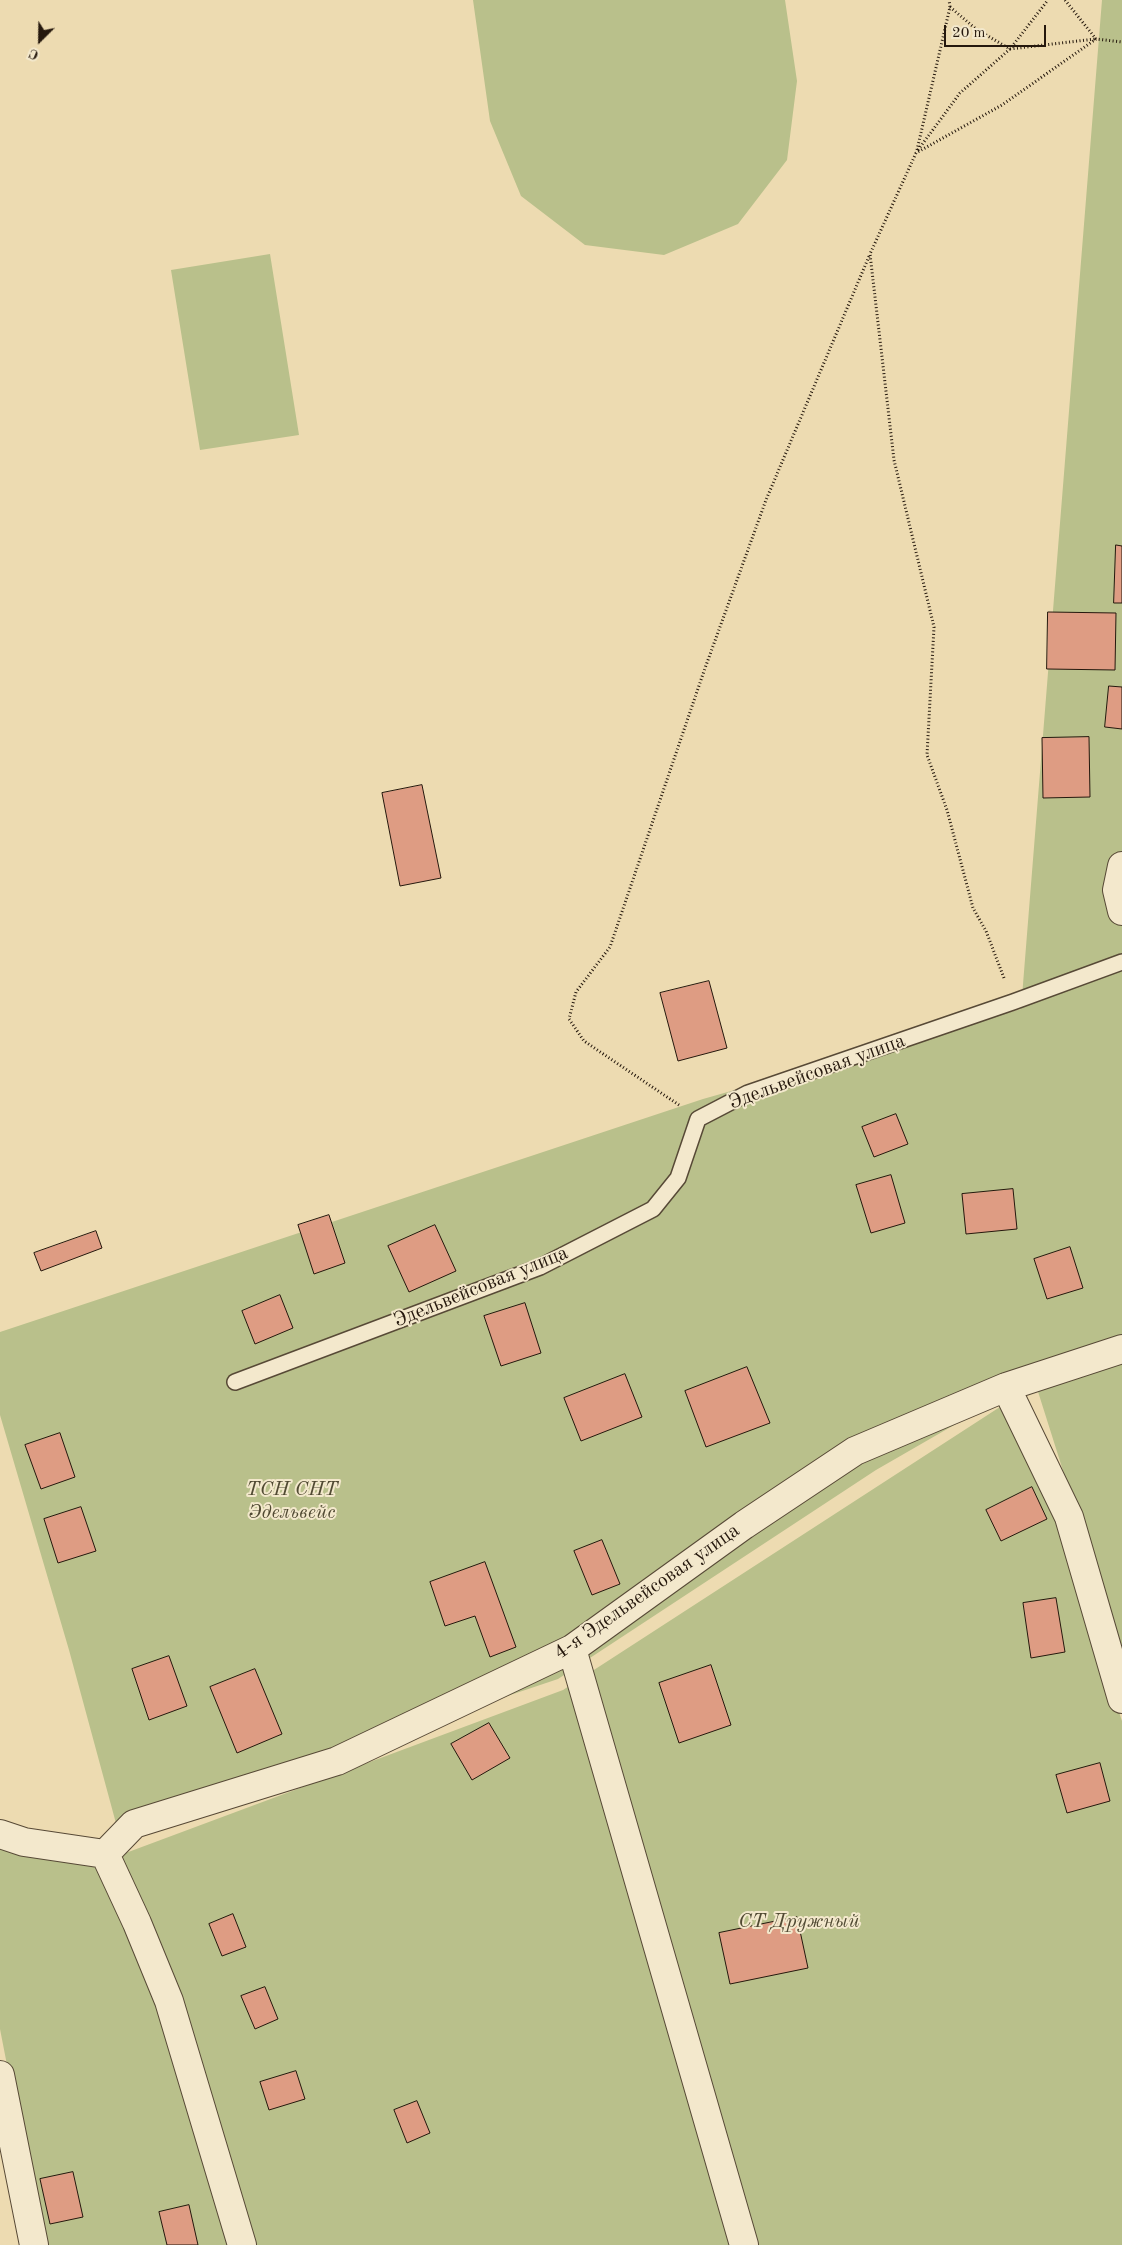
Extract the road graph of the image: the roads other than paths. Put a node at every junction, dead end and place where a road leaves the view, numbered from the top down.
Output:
1 (1122, 866) edge
2 (1122, 911) edge
3 (1122, 962) edge
4 (1122, 1349) edge
5 (235, 1382) dead end
6 (1006, 1387) junction
7 (572, 1649) junction
8 (1122, 1699) edge
9 (0, 1834) edge
10 (105, 1854) junction
11 (0, 2074) edge
12 (34, 2245) edge
13 (242, 2245) edge
14 (744, 2245) edge

1 - 2 street
3 - 5 lane, Эдельвейсовая улица
4 - 6 street, 4-я Эдельвейсовая улица
6 - 7 street, 4-я Эдельвейсовая улица
6 - 8 street
7 - 10 street, 4-я Эдельвейсовая улица
7 - 14 street
9 - 10 street
10 - 13 street
11 - 12 street

